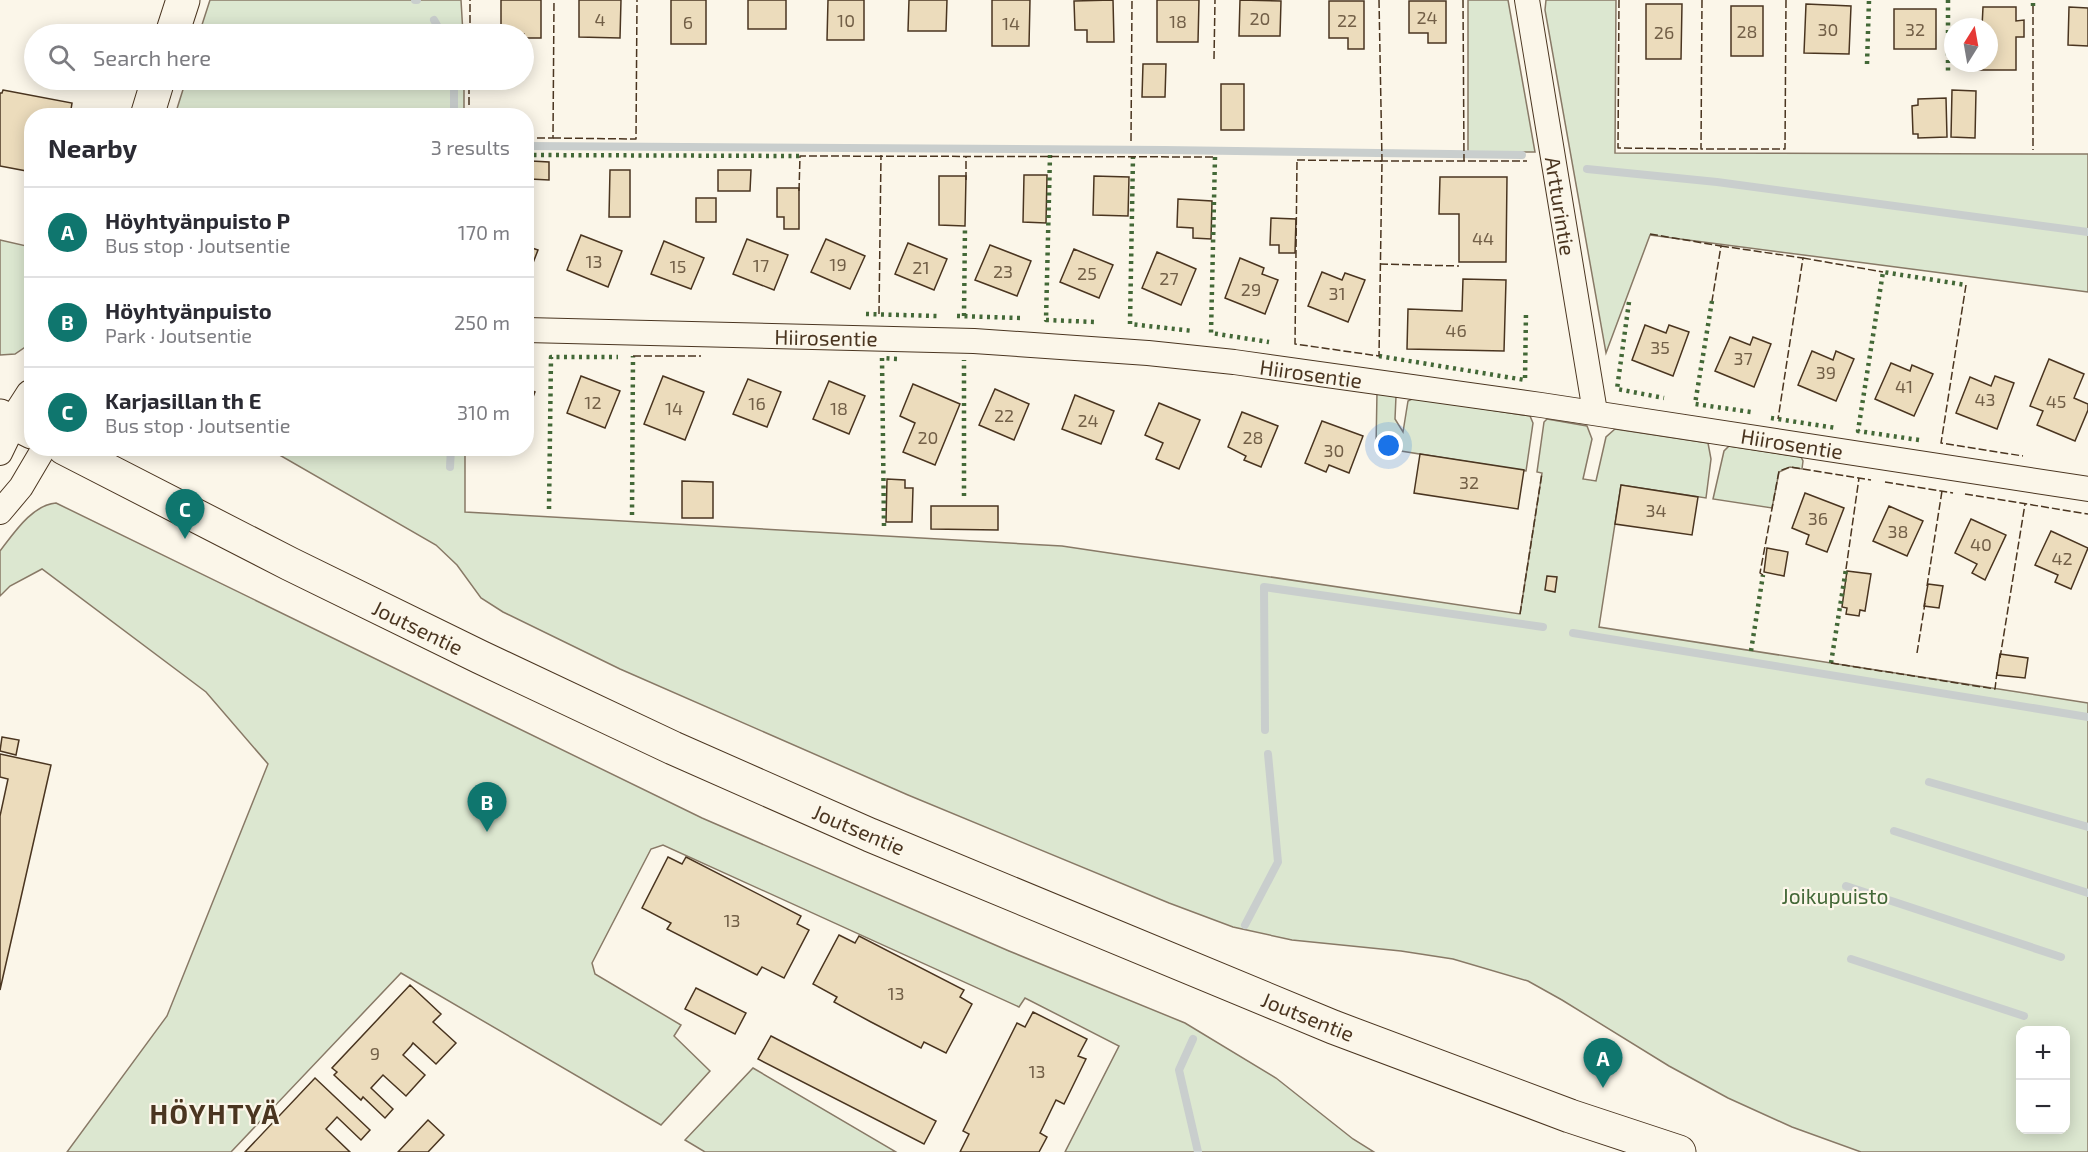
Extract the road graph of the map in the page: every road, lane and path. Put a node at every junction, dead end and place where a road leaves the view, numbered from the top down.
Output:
1 (183, 0) edge
2 (1527, 0) edge
3 (175, 24) edge
4 (155, 90) edge
5 (149, 108) edge
6 (534, 330) edge
7 (24, 409) edge
8 (1595, 412) junction
9 (15, 424) edge
10 (0, 453) edge
11 (39, 456) edge
12 (80, 456) edge
13 (2088, 489) edge
14 (0, 512) edge
15 (1679, 1152) edge

1 - 3 main road
2 - 8 street, Artturintie
4 - 5 main road
6 - 8 street, Hiirosentie
7 - 9 main road
8 - 13 street, Hiirosentie
9 - 10 street
11 - 14 street
12 - 15 main road, Joutsentie

